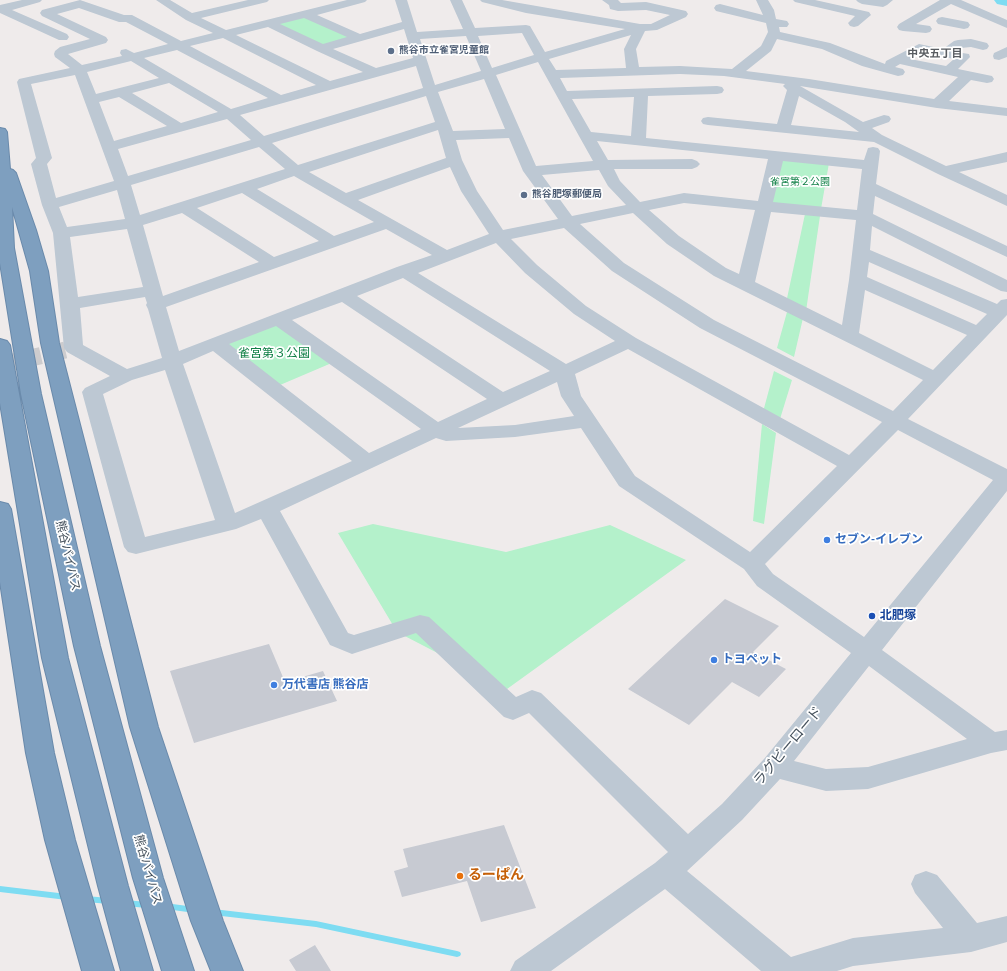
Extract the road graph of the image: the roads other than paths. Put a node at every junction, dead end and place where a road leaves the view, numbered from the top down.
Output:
1 (36, 0) edge
2 (263, 0) edge
3 (361, 0) edge
4 (401, 0) edge
5 (456, 0) edge
6 (486, 0) edge
7 (799, 0) edge
8 (863, 0) edge
9 (887, 0) edge
10 (951, 0) edge
11 (337, 1) edge
12 (615, 1) edge
13 (191, 2) dead end
14 (165, 5) edge
15 (720, 8) dead end
16 (0, 9) edge
17 (766, 9) edge
18 (973, 10) junction
19 (848, 11) junction
20 (142, 13) dead end
21 (306, 14) junction
22 (572, 16) junction
23 (190, 17) junction
24 (125, 18) junction
25 (269, 23) junction
26 (854, 23) dead end
27 (1007, 24) edge
28 (964, 26) dead end
29 (796, 27) dead end
30 (641, 28) junction
31 (526, 29) junction
32 (926, 29) dead end
33 (411, 30) junction
34 (88, 32) junction
35 (471, 32) junction
36 (223, 34) junction
37 (773, 34) junction
38 (359, 38) junction
39 (102, 40) junction
40 (85, 45) junction
41 (179, 45) junction
42 (983, 46) dead end
43 (322, 48) junction
44 (946, 53) junction
45 (132, 57) junction
46 (541, 57) junction
47 (421, 60) junction
48 (898, 66) junction
49 (80, 70) junction
50 (633, 71) junction
51 (948, 71) junction
52 (373, 72) junction
53 (489, 73) junction
54 (729, 73) junction
55 (552, 74) junction
56 (968, 75) junction
57 (170, 79) junction
58 (779, 79) junction
59 (987, 79) dead end
60 (327, 85) junction
61 (794, 88) junction
62 (430, 90) junction
63 (121, 92) junction
64 (641, 93) junction
65 (564, 95) junction
66 (279, 99) junction
67 (91, 100) junction
68 (937, 104) junction
69 (712, 105) junction
70 (1007, 112) edge
71 (229, 113) junction
72 (884, 119) dead end
73 (178, 127) junction
74 (861, 127) junction
75 (783, 128) junction
76 (446, 130) junction
77 (0, 132) edge
78 (514, 133) junction
79 (586, 136) junction
80 (877, 138) junction
81 (261, 140) junction
82 (638, 141) junction
83 (109, 147) junction
84 (696, 147) junction
85 (777, 155) junction
86 (2, 157) junction
87 (1007, 157) edge
88 (454, 160) junction
89 (870, 164) junction
90 (603, 165) junction
91 (296, 170) junction
92 (531, 171) junction
93 (943, 172) junction
94 (688, 181) junction
95 (123, 183) junction
96 (868, 186) junction
97 (243, 187) junction
98 (345, 199) junction
99 (1007, 201) edge
100 (50, 205) junction
101 (764, 205) junction
102 (183, 206) junction
103 (637, 208) junction
104 (864, 216) junction
105 (568, 222) junction
106 (133, 223) junction
107 (387, 223) junction
108 (61, 233) junction
109 (499, 236) junction
110 (332, 242) junction
111 (860, 252) junction
112 (1007, 252) edge
113 (445, 256) junction
114 (273, 264) junction
115 (403, 271) junction
116 (858, 280) junction
117 (745, 285) junction
118 (1007, 287) edge
119 (344, 295) junction
120 (154, 298) junction
121 (70, 304) junction
122 (1003, 308) edge
123 (279, 320) junction
124 (978, 333) junction
125 (849, 336) junction
126 (629, 342) junction
127 (215, 343) junction
128 (0, 345) edge
129 (172, 361) junction
130 (564, 371) junction
131 (126, 376) junction
132 (935, 378) junction
133 (502, 400) junction
134 (894, 420) junction
135 (586, 421) junction
136 (437, 431) junction
137 (368, 462) junction
138 (851, 465) junction
139 (1007, 478) edge
140 (267, 508) junction
141 (0, 509) edge
142 (228, 524) junction
143 (752, 564) junction
144 (868, 652) junction
145 (999, 741) edge
146 (774, 767) junction
147 (677, 862) junction
148 (926, 884) dead end
149 (1007, 928) edge
150 (971, 938) junction
151 (98, 971) edge
152 (138, 971) edge
153 (178, 971) edge
154 (227, 971) edge
155 (526, 971) edge
156 (784, 971) edge
157 (792, 971) edge

1 - 16 street
2 - 23 street
3 - 11 street
4 - 33 street
5 - 35 street
6 - 22 street
7 - 17 street
7 - 19 street
8 - 9 street
8 - 19 street
10 - 18 street
10 - 32 street
11 - 21 street
12 - 30 street
13 - 14 street
14 - 23 street
15 - 17 street
16 - 40 street
17 - 29 street
17 - 37 street
18 - 27 street
18 - 28 street
19 - 26 street
20 - 24 street
21 - 25 street
21 - 38 street
22 - 30 street
22 - 31 street
23 - 36 street
24 - 34 street
24 - 34 street
24 - 41 street
25 - 36 street
25 - 43 street
30 - 46 street
30 - 50 street
31 - 35 street
31 - 46 street
33 - 35 street
33 - 38 street
33 - 47 street
34 - 39 street
35 - 53 street
36 - 41 street
36 - 60 street
37 - 48 street
37 - 54 street
38 - 43 street
39 - 40 street
39 - 45 street
40 - 49 street
41 - 45 street
41 - 66 street
42 - 44 street
43 - 52 street
44 - 48 street
44 - 51 street
45 - 49 street
45 - 57 street
46 - 53 street
46 - 55 street
47 - 52 street
47 - 62 street
48 - 51 street
49 - 67 street
49 - 100 street
50 - 54 street
50 - 55 street
51 - 56 street
52 - 60 street
53 - 62 street
53 - 78 street
54 - 58 street
54 - 69 street
55 - 65 street
56 - 59 street
56 - 68 street
57 - 63 street
57 - 71 street
58 - 61 street
58 - 68 street
60 - 66 street
61 - 74 street
61 - 75 street
62 - 76 street
62 - 81 street
63 - 67 street
63 - 73 street
64 - 65 street
64 - 69 street
64 - 82 street
65 - 79 street
66 - 71 street
67 - 83 street
68 - 70 street
69 - 75 street
69 - 84 street
71 - 73 street
71 - 81 street
72 - 74 street
73 - 83 street
74 - 80 street
75 - 80 street
76 - 78 street
76 - 88 street
76 - 91 street
77 - 86 highway, 熊谷バイパス
78 - 92 street
79 - 82 street
79 - 90 street
80 - 89 street
80 - 93 street
81 - 91 street
81 - 95 street
82 - 84 street
83 - 95 street
84 - 85 street
84 - 94 street
85 - 89 street
85 - 101 street
86 - 153 highway, 熊谷バイパス
86 - 154 highway
87 - 93 street
88 - 98 street
88 - 109 street
89 - 96 street
90 - 92 street
90 - 94 street
90 - 103 street
91 - 97 street
91 - 98 street
92 - 105 street
93 - 99 street
94 - 101 street
94 - 103 street
95 - 100 street
95 - 106 street
96 - 104 street
96 - 112 street
97 - 102 street
97 - 110 street
98 - 107 street
100 - 108 street
101 - 104 street
101 - 117 street
102 - 106 street
102 - 114 street
103 - 105 street
103 - 117 street
104 - 111 street
104 - 118 street
105 - 109 street
105 - 134 street
106 - 108 street
106 - 120 street
107 - 110 street
107 - 113 street
108 - 121 street
109 - 113 street
109 - 126 street
110 - 114 street
111 - 116 street
111 - 122 street
113 - 115 street
114 - 120 street
115 - 119 street
115 - 130 street
116 - 124 street
116 - 125 street
117 - 125 street
119 - 123 street
119 - 133 street
120 - 121 street
120 - 129 street
121 - 131 street
122 - 124 street
123 - 127 street
123 - 136 street
124 - 132 street
125 - 132 street
126 - 130 street
126 - 138 street
127 - 129 street
127 - 137 street
128 - 152 highway
129 - 131 street
129 - 142 street
130 - 133 street
130 - 135 street
131 - 142 street
132 - 134 street
133 - 136 street
134 - 138 street
134 - 139 street
135 - 136 street
135 - 143 street
136 - 137 street
137 - 140 street
138 - 143 street
139 - 144 street, ラグビーロード
140 - 142 street
140 - 147 street
141 - 151 highway
143 - 144 street
144 - 145 street
144 - 146 street, ラグビーロード
145 - 146 street
146 - 147 street, ラグビーロード
147 - 155 street, ラグビーロード
147 - 156 street
148 - 150 street
149 - 150 street
150 - 157 street

